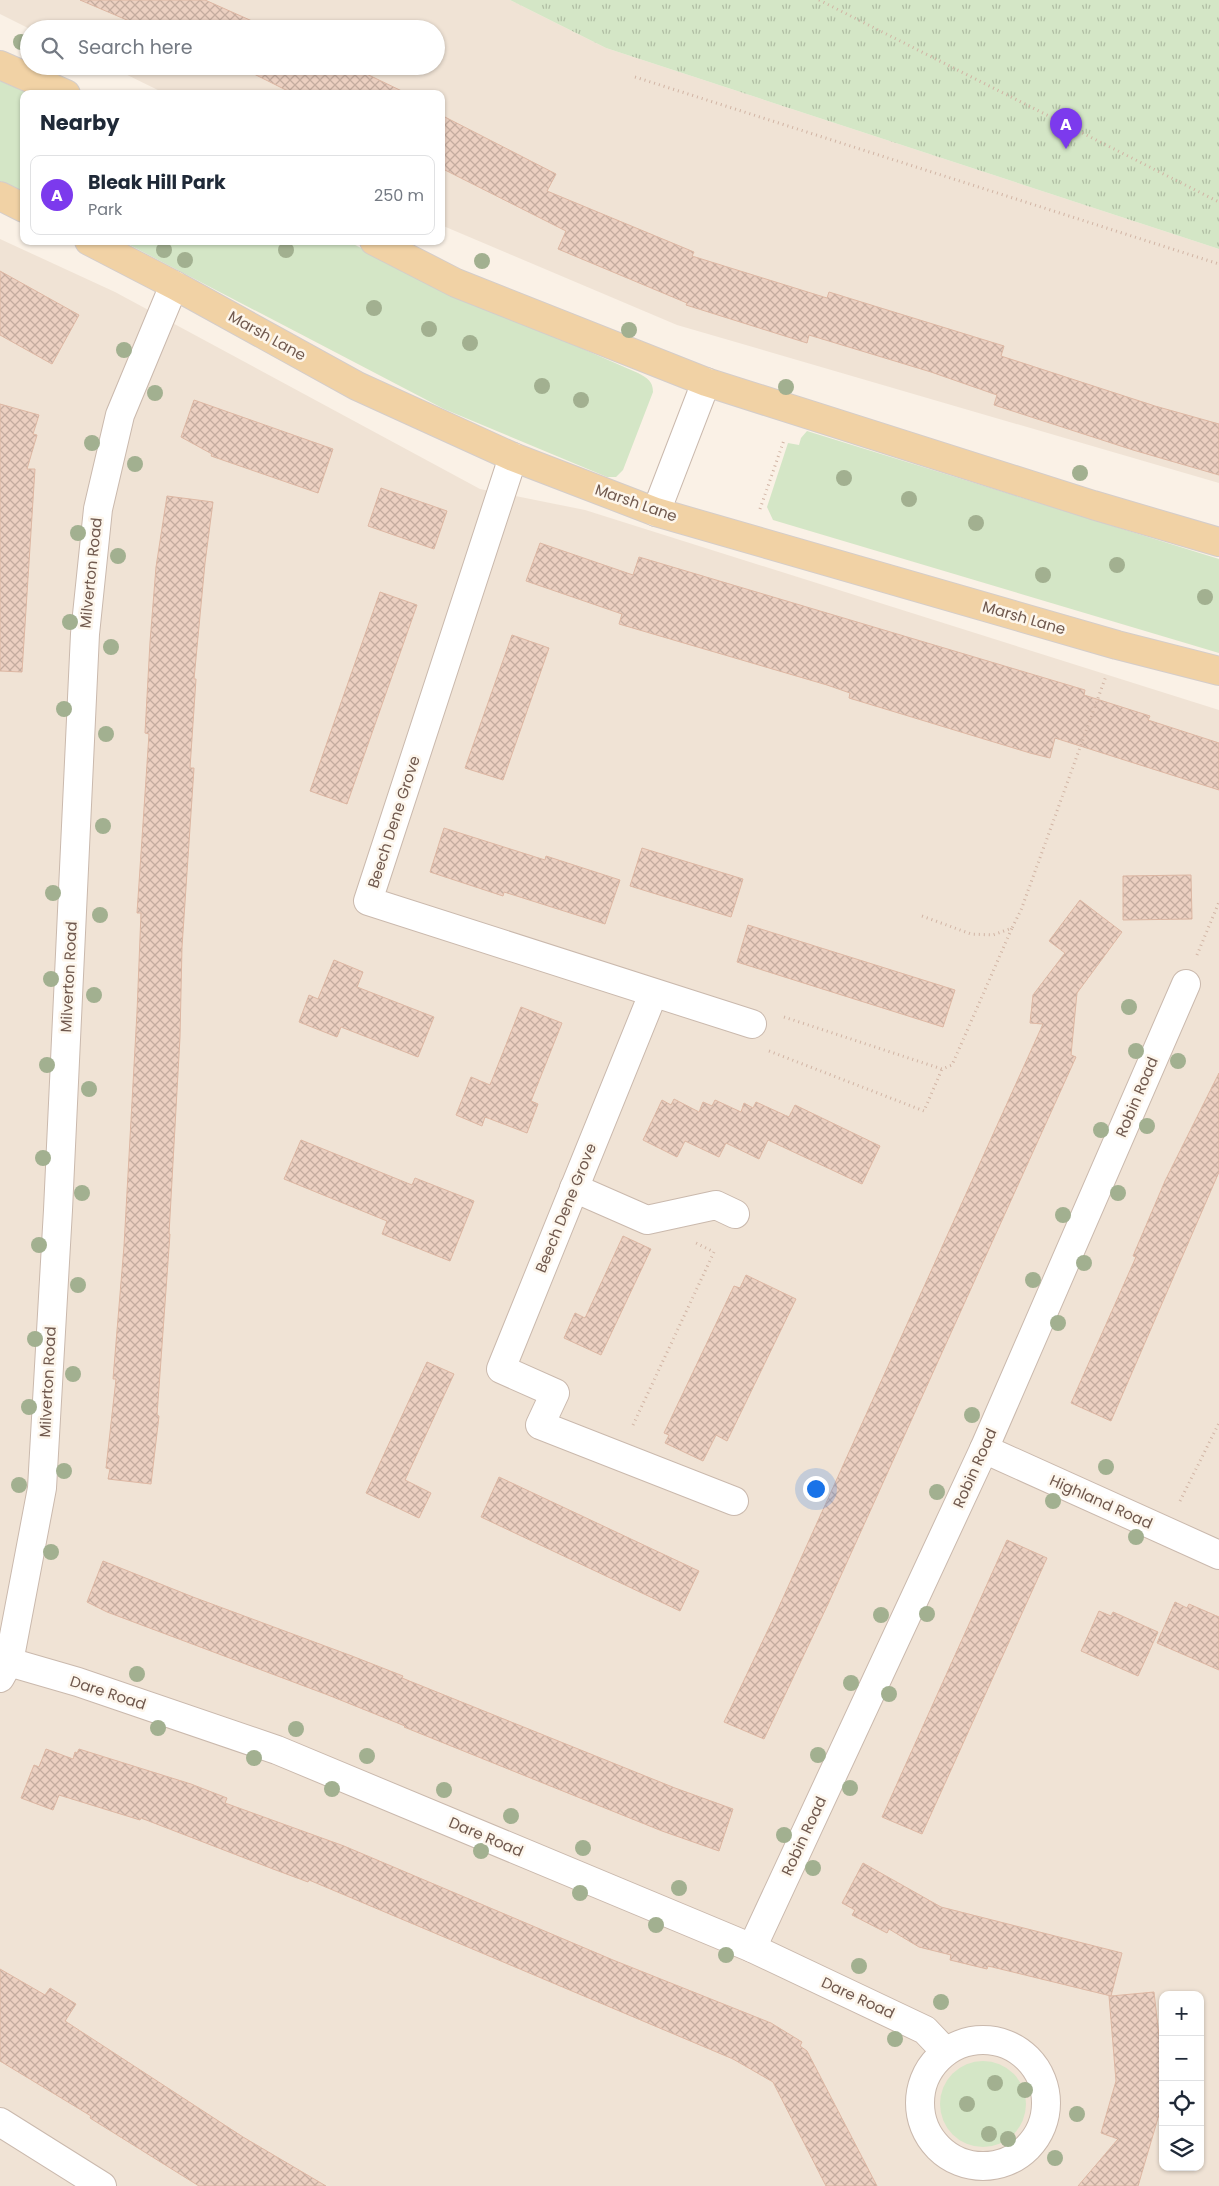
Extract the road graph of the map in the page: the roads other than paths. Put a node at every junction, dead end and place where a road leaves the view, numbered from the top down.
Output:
1 (0, 65) edge
2 (20, 74) edge
3 (23, 75) edge
4 (57, 90) edge
5 (0, 196) edge
6 (20, 206) edge
7 (97, 245) edge
8 (382, 245) edge
9 (174, 284) junction
10 (706, 382) junction
11 (513, 457) junction
12 (656, 512) junction
13 (1219, 542) edge
14 (1219, 671) edge
15 (1186, 984) road end
16 (653, 994) junction
17 (752, 1024) road end
18 (574, 1188) junction
19 (735, 1214) dead end
20 (984, 1449) junction
21 (734, 1501) dead end
22 (1219, 1554) edge
23 (4, 1670) edge
24 (752, 1948) junction
25 (945, 2051) junction
26 (0, 2122) edge
27 (102, 2186) edge

1 - 2 main road
3 - 4 main road
5 - 6 main road
7 - 9 main road, Marsh Lane
8 - 10 main road
9 - 11 main road, Marsh Lane
9 - 23 street, Milverton Road
10 - 12 street
10 - 13 main road
11 - 12 main road, Marsh Lane
11 - 16 street, Beech Dene Grove
12 - 14 main road, Marsh Lane
15 - 20 street, Robin Road
16 - 17 street, Beech Dene Grove
16 - 18 street, Beech Dene Grove
18 - 19 street
18 - 21 street, Beech Dene Grove
20 - 22 street, Highland Road
20 - 24 street, Robin Road
23 - 24 street, Dare Road
24 - 25 street, Dare Road
25 - 25 street
26 - 27 street

